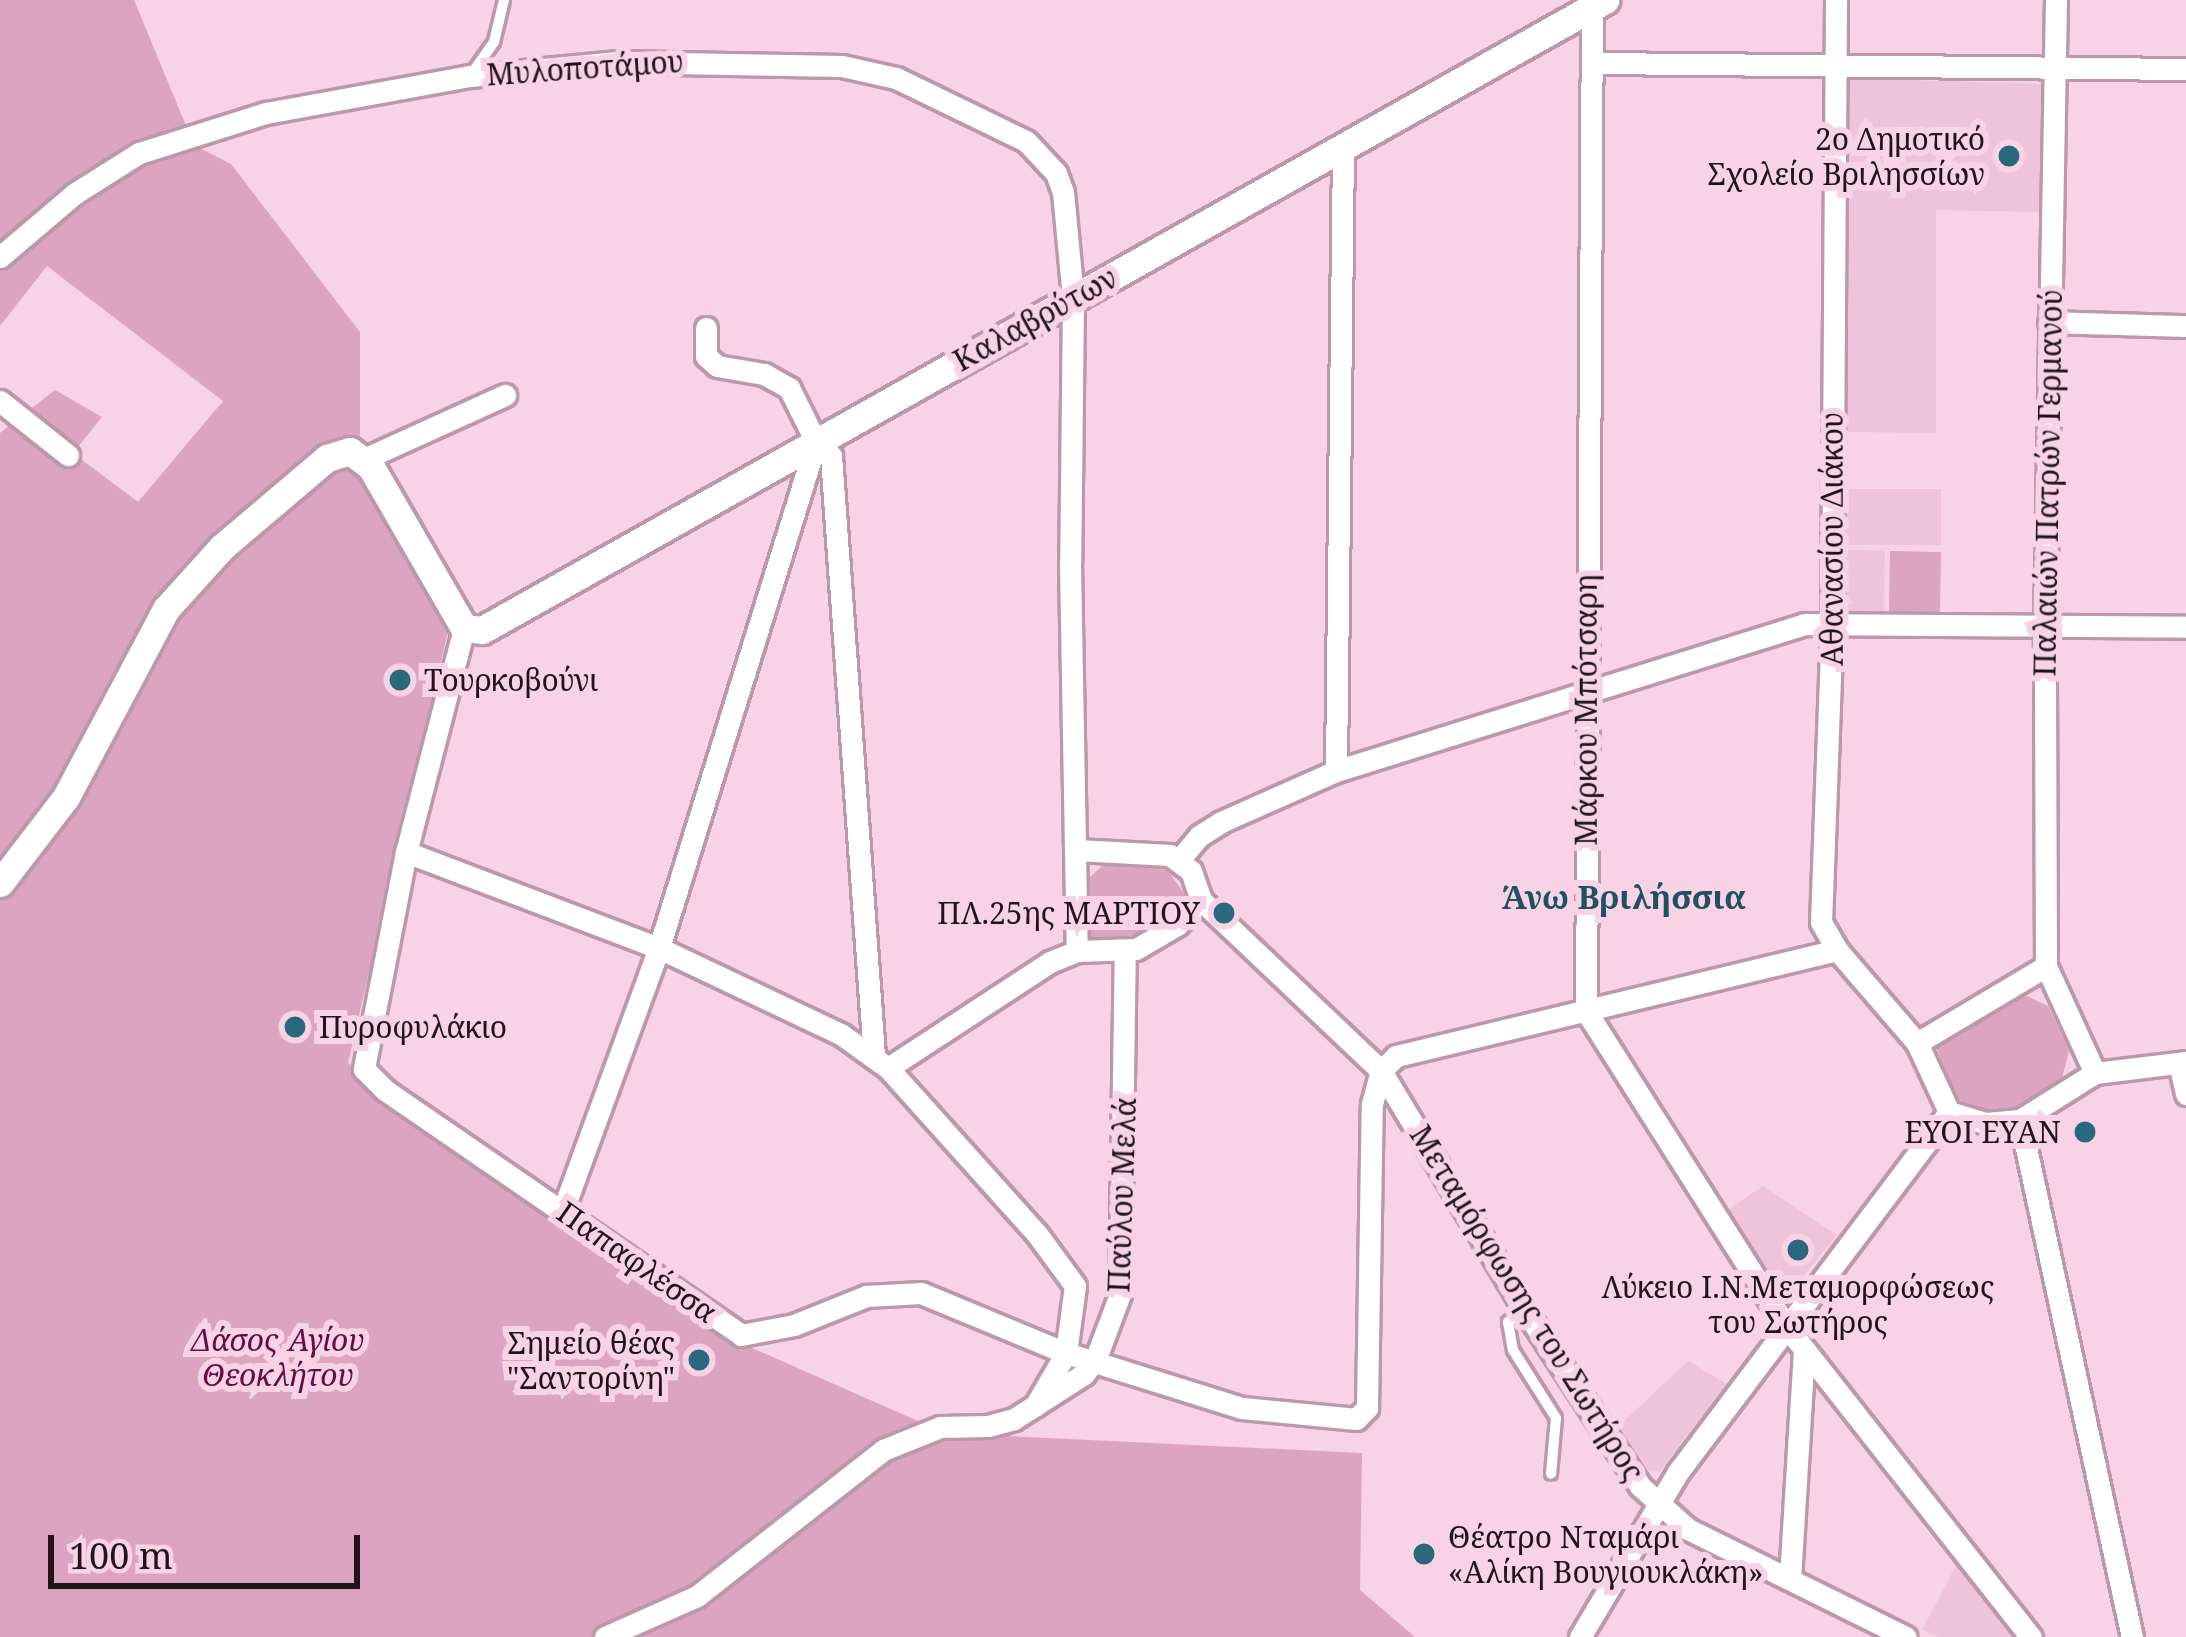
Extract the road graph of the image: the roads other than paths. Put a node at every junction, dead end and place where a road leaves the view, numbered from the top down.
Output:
1 (504, 0) edge
2 (1836, 0) edge
3 (2056, 0) edge
4 (1597, 2) edge
5 (1834, 62) junction
6 (1596, 63) junction
7 (2055, 68) junction
8 (2186, 68) edge
9 (470, 76) junction
10 (1343, 149) junction
11 (0, 257) edge
12 (1073, 298) junction
13 (2049, 322) junction
14 (2186, 326) edge
15 (706, 328) dead end
16 (506, 395) dead end
17 (0, 401) edge
18 (816, 442) junction
19 (68, 455) dead end
20 (364, 459) junction
21 (1832, 623) junction
22 (2045, 623) junction
23 (2186, 627) edge
24 (464, 628) junction
25 (1584, 689) junction
26 (1336, 771) junction
27 (1076, 850) junction
28 (406, 852) junction
29 (1179, 860) junction
30 (0, 883) edge
31 (1201, 900) junction
32 (658, 948) junction
33 (1837, 950) junction
34 (1077, 951) junction
35 (1125, 952) junction
36 (2046, 966) junction
37 (1586, 1011) junction
38 (1917, 1043) junction
39 (881, 1062) junction
40 (2182, 1063) edge
41 (1382, 1071) junction
42 (2095, 1073) junction
43 (2186, 1094) edge
44 (1949, 1112) junction
45 (2020, 1120) junction
46 (563, 1210) junction
47 (1525, 1310) junction
48 (1786, 1326) junction
49 (1804, 1351) junction
50 (1066, 1353) junction
51 (1096, 1358) junction
52 (1032, 1411) junction
53 (1551, 1474) dead end
54 (1660, 1506) junction
55 (1790, 1579) junction
56 (605, 1637) edge
57 (1580, 1637) edge
58 (1906, 1637) edge
59 (2031, 1637) edge
60 (2132, 1637) edge

1 - 9 lane
2 - 5 street, Αθανασίου Διάκου
3 - 7 street, Παλαιών Πατρών Γερμανού
4 - 6 street, Μάρκου Μπότσαρη
4 - 10 street, Καλαβρύτων
5 - 6 street
5 - 7 street
5 - 21 street, Αθανασίου Διάκου
6 - 25 street, Μάρκου Μπότσαρη
7 - 8 street
7 - 13 street, Παλαιών Πατρών Γερμανού
9 - 11 street, Μυλοποτάμου
9 - 12 street, Μυλοποτάμου
10 - 12 street, Καλαβρύτων
10 - 26 street
12 - 18 street, Καλαβρύτων
12 - 27 street, Μυλοποτάμου
13 - 14 street
13 - 22 street, Παλαιών Πατρών Γερμανού
15 - 18 street
16 - 20 street
17 - 19 street
18 - 24 street, Καλαβρύτων
18 - 32 street
18 - 39 street
20 - 24 street
20 - 30 street
21 - 22 street
21 - 25 street
21 - 33 street, Αθανασίου Διάκου
22 - 23 street
22 - 36 street, Παλαιών Πατρών Γερμανού
24 - 28 street
25 - 26 street
25 - 37 street, Μάρκου Μπότσαρη
26 - 29 street
27 - 29 street
27 - 34 street, Μυλοποτάμου
28 - 32 street
28 - 46 street, Παπαφλέσσα
29 - 31 street, Μεταμόρφωσης του Σωτήρος
31 - 35 street
31 - 41 street, Μεταμόρφωσης του Σωτήρος
32 - 39 street
32 - 46 street
33 - 37 street
33 - 38 street, Αθανασίου Διάκου
34 - 35 street
34 - 39 street
35 - 51 street, Παύλου Μελά
36 - 38 street
36 - 42 street
37 - 41 street
37 - 48 street
38 - 44 street, Αθανασίου Διάκου
39 - 50 street
40 - 42 street
40 - 43 street
41 - 47 street, Μεταμόρφωσης του Σωτήρος
41 - 51 street, Παπαφλέσσα
42 - 45 street
44 - 45 street
44 - 48 street
45 - 60 street
46 - 50 street, Παπαφλέσσα
47 - 53 lane
47 - 54 street, Μεταμόρφωσης του Σωτήρος
48 - 49 street
48 - 54 street
49 - 55 street
49 - 59 street
50 - 51 street, Παπαφλέσσα
50 - 52 street
51 - 52 street, Παύλου Μελά
52 - 56 street, Παύλου Μελά
54 - 55 street, Μεταμόρφωσης του Σωτήρος
54 - 57 street
55 - 58 street, Μεταμόρφωσης του Σωτήρος

